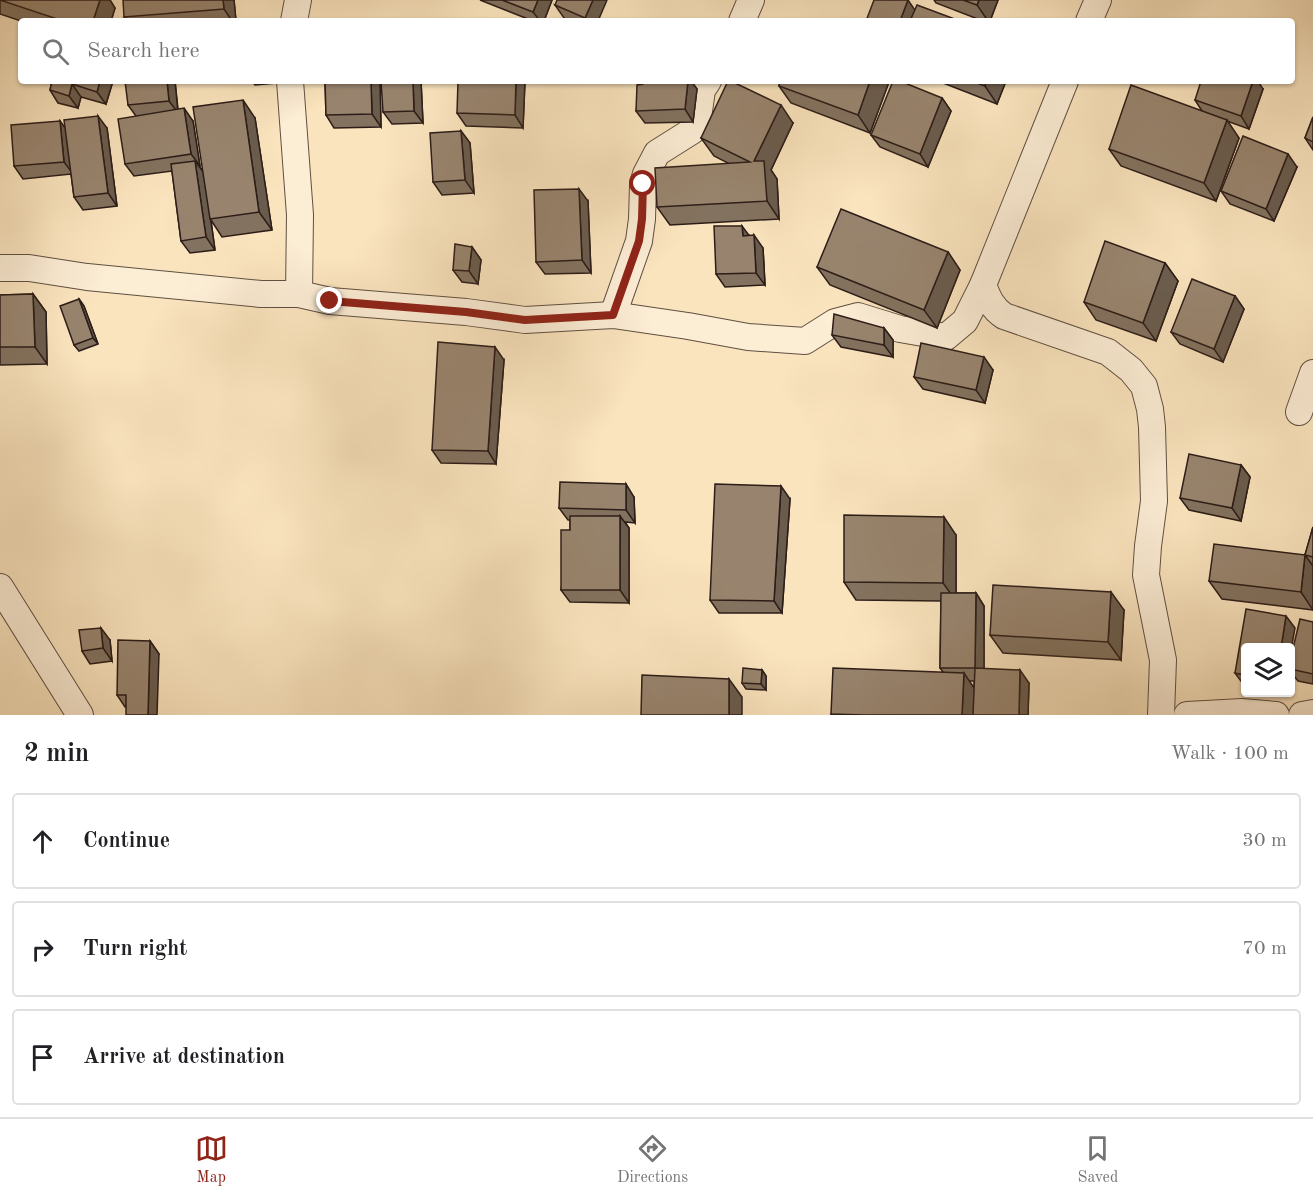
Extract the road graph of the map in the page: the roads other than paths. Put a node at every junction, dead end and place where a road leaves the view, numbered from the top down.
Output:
1 (298, 0) edge
2 (751, 0) edge
3 (1098, 0) edge
4 (295, 18) edge
5 (743, 18) edge
6 (1090, 18) edge
7 (290, 84) edge
8 (706, 84) edge
9 (1064, 84) edge
10 (0, 268) edge
11 (299, 294) junction
12 (984, 310) junction
13 (613, 315) junction
14 (1313, 373) edge
15 (1299, 412) dead end
16 (4, 606) edge
17 (1313, 713) edge
18 (80, 715) edge
19 (1161, 715) edge
20 (1187, 715) edge
21 (1276, 715) edge
22 (1302, 715) edge

1 - 4 street
2 - 5 street
3 - 6 street
7 - 11 street
8 - 13 street
9 - 12 street
10 - 11 street
11 - 13 street
12 - 13 street
12 - 19 street
14 - 15 street
16 - 18 street
17 - 22 street
20 - 21 street

